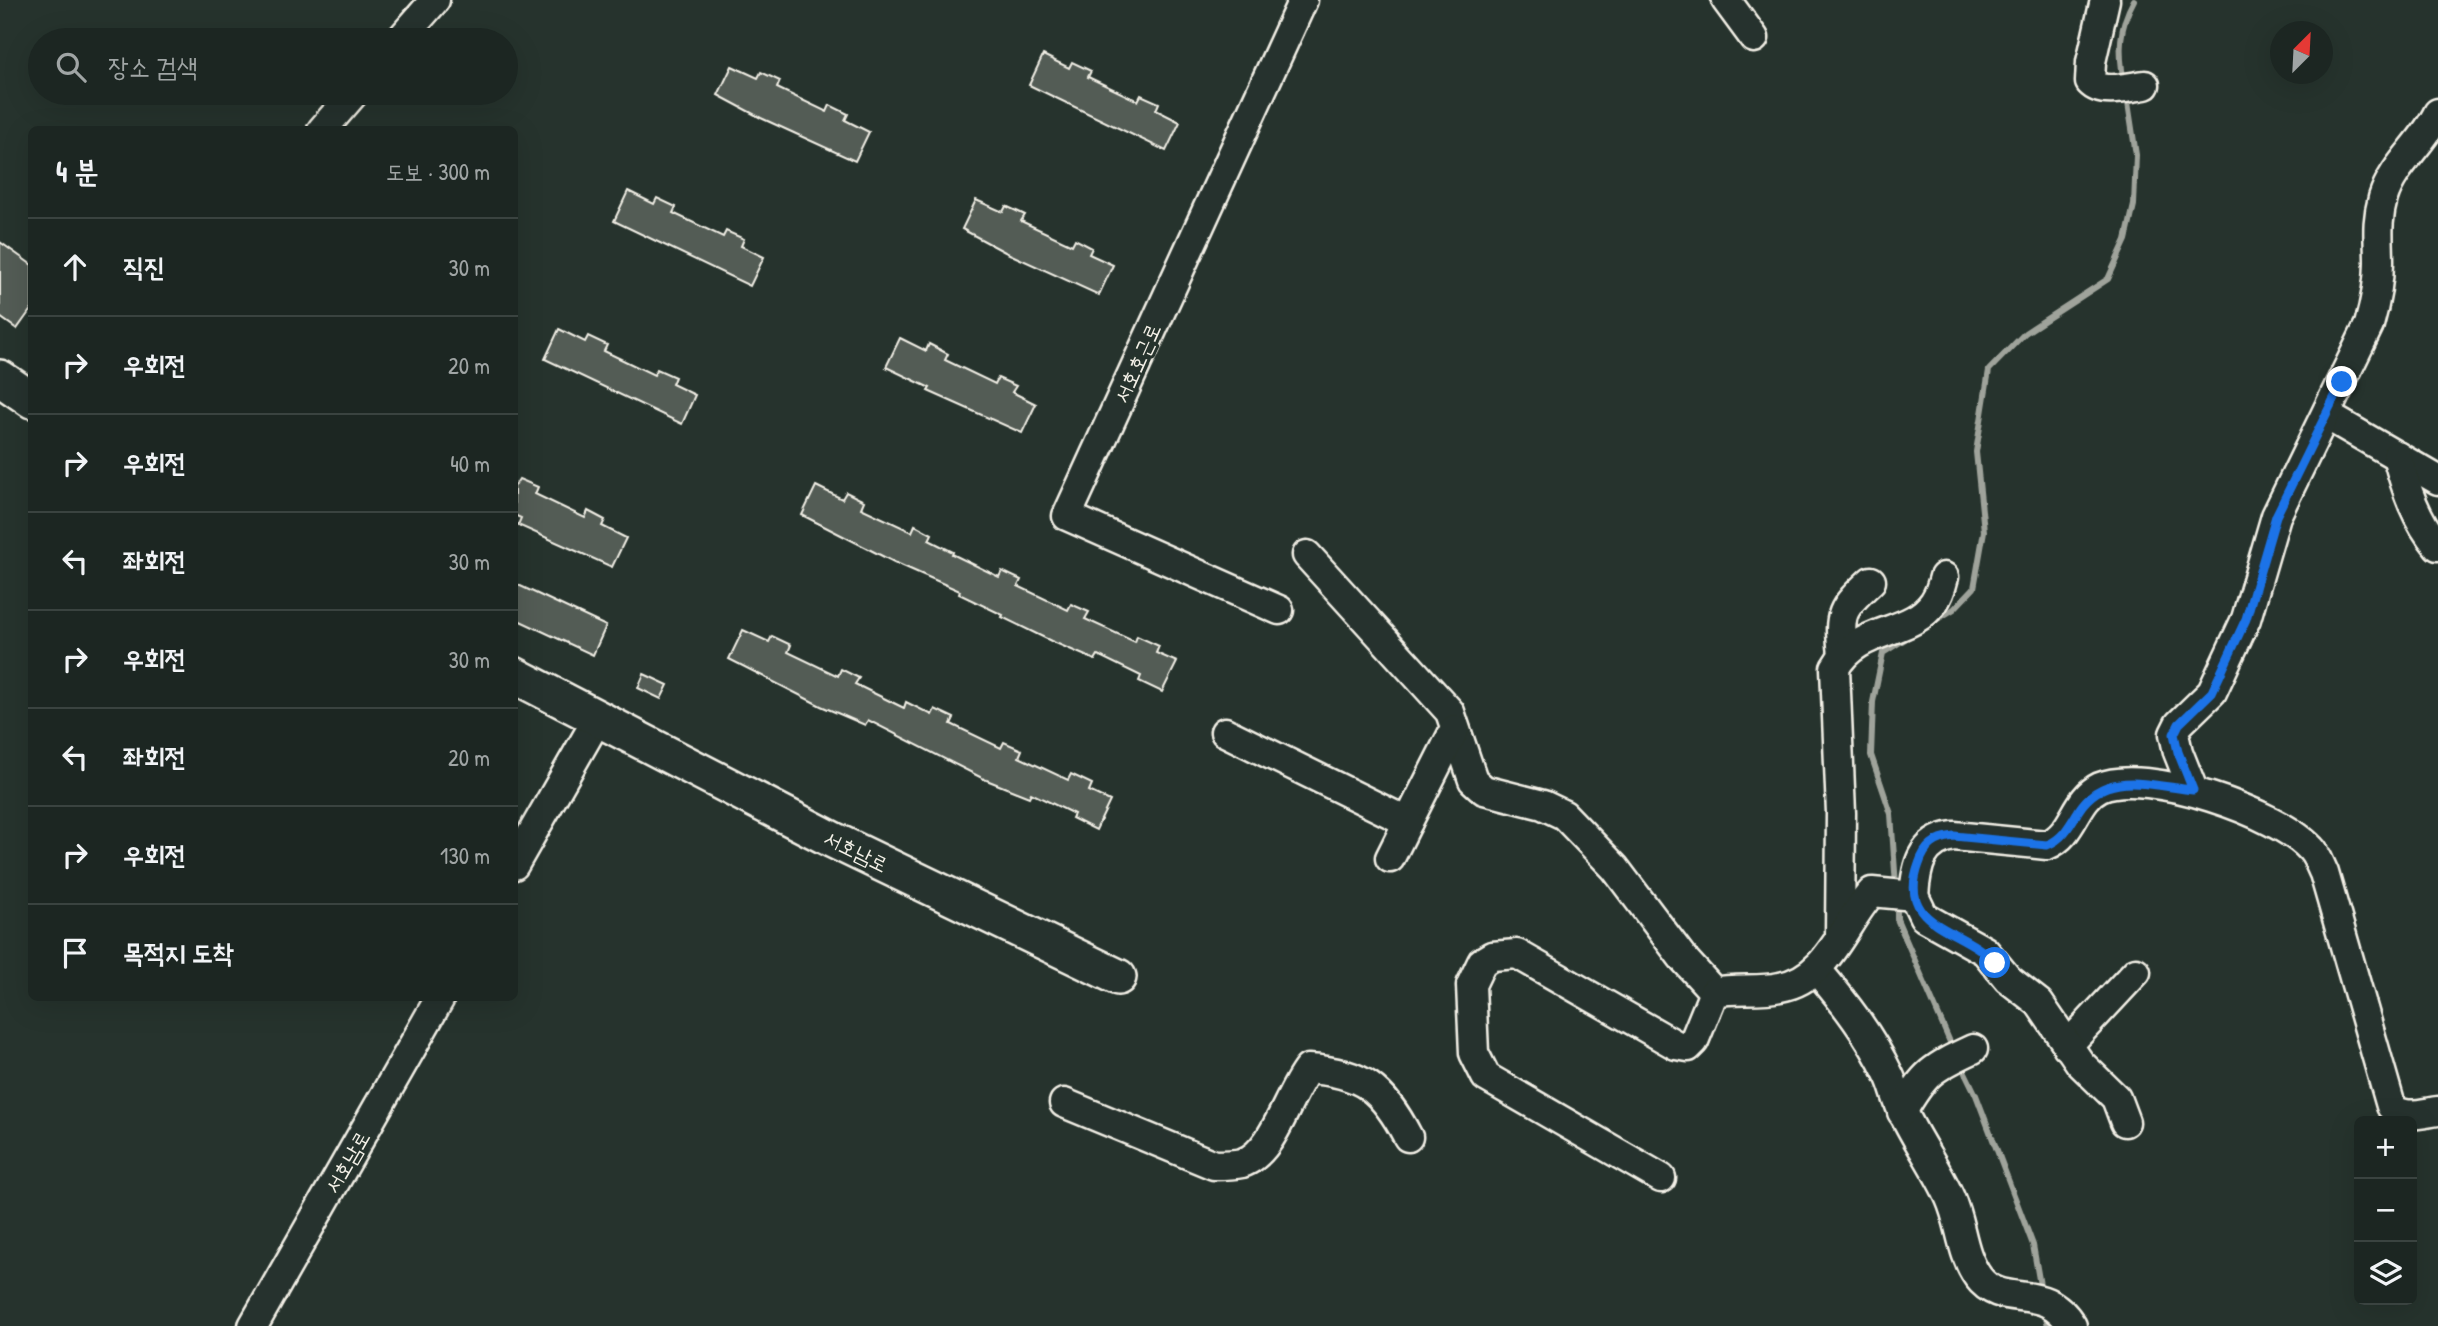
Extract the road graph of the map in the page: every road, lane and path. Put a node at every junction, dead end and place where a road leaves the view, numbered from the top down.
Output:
1 (435, 0) edge
2 (1303, 0) edge
3 (1726, 0) edge
4 (2105, 0) edge
5 (410, 28) edge
6 (1754, 38) dead end
7 (2132, 87) dead end
8 (344, 105) edge
9 (2438, 113) edge
10 (325, 126) edge
11 (2326, 415) junction
12 (2397, 456) junction
13 (2438, 481) edge
14 (2438, 546) edge
15 (1307, 555) dead end
16 (1944, 576) dead end
17 (1871, 581) dead end
18 (1279, 610) dead end
19 (1843, 654) junction
20 (518, 677) edge
21 (598, 718) junction
22 (1455, 729) junction
23 (1225, 732) dead end
24 (2193, 790) junction
25 (1408, 822) junction
26 (518, 858) edge
27 (1390, 858) dead end
28 (1902, 895) junction
29 (1839, 939) junction
30 (1817, 970) junction
31 (2136, 972) dead end
32 (1118, 977) dead end
33 (1714, 992) junction
34 (438, 1001) edge
35 (2067, 1046) junction
36 (1959, 1056) dead end
37 (1065, 1103) dead end
38 (2438, 1111) edge
39 (1902, 1112) junction
40 (2125, 1122) dead end
41 (1408, 1136) dead end
42 (1661, 1178) dead end
43 (2057, 1310) edge
44 (253, 1326) edge

1 - 5 street
2 - 18 street, 서호호근로
3 - 6 street
4 - 7 street
8 - 10 street
9 - 11 street
11 - 12 street
11 - 24 street
12 - 13 street
12 - 14 street
15 - 22 street
16 - 19 street
17 - 19 street
19 - 29 street
20 - 21 main road, 서호남로
21 - 26 street
21 - 32 main road, 서호남로
22 - 25 street
22 - 33 street
23 - 25 street
24 - 28 street
24 - 38 street
25 - 27 street
28 - 29 street
28 - 35 street
29 - 30 street
30 - 33 street
30 - 39 street
31 - 35 street
33 - 42 street
34 - 44 street, 서호남로
35 - 40 street
36 - 39 street
37 - 41 street
39 - 43 street

